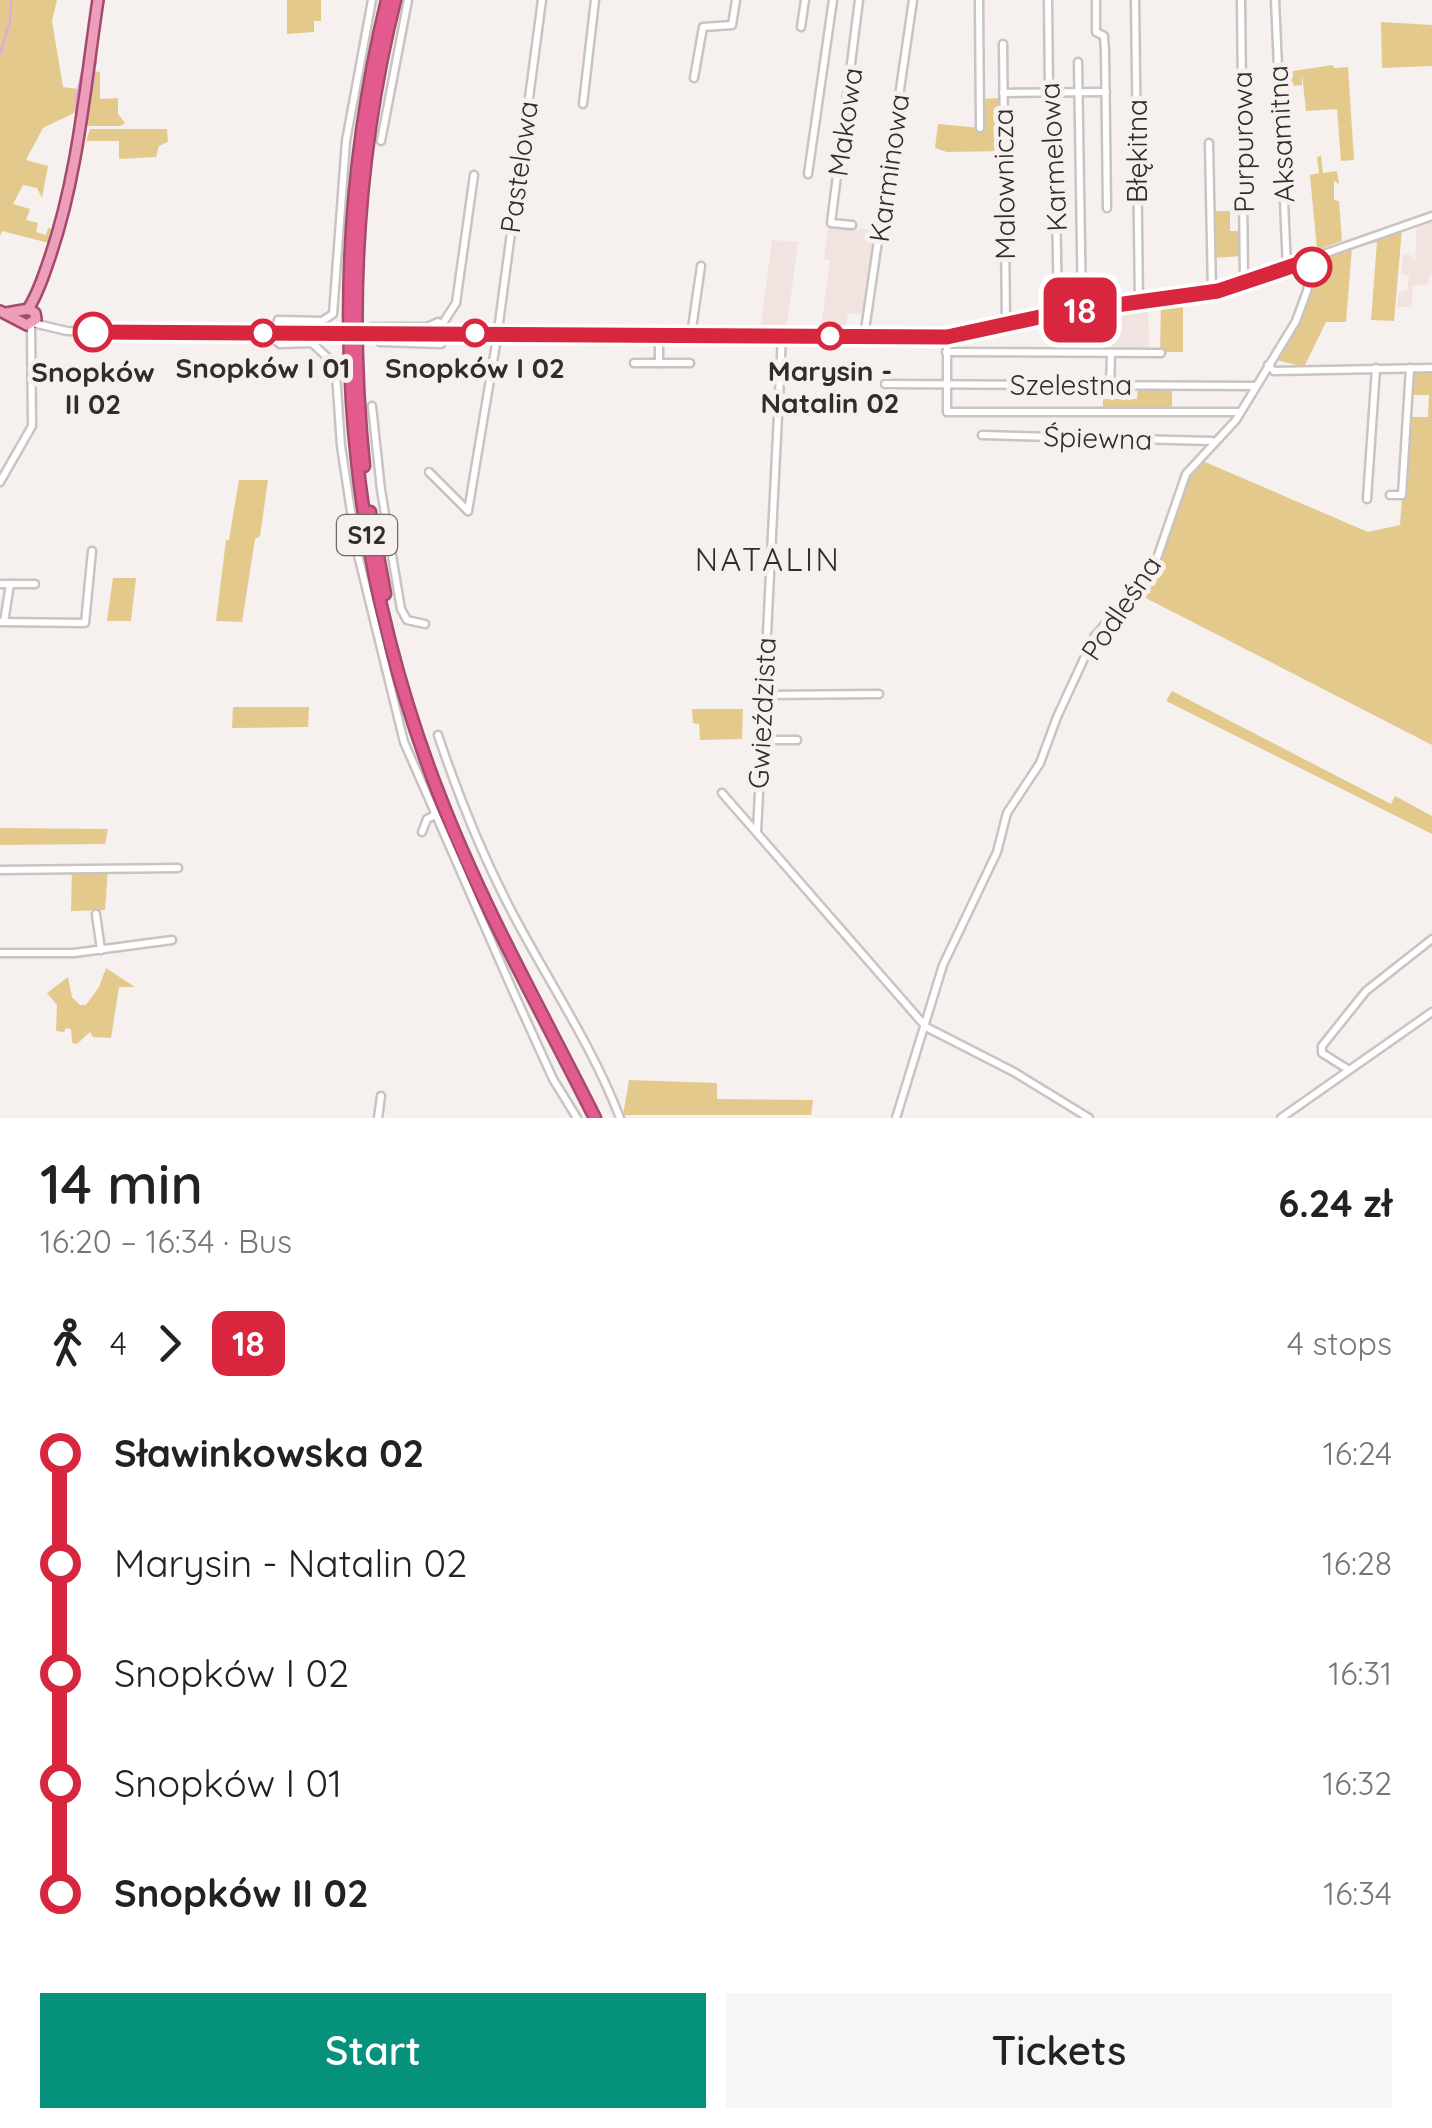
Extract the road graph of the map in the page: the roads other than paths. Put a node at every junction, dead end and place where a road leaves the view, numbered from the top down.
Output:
1 (100, 0) edge
2 (372, 0) edge
3 (391, 0) edge
4 (408, 0) edge
5 (542, 0) edge
6 (594, 0) edge
7 (736, 0) edge
8 (805, 0) edge
9 (833, 0) edge
10 (860, 0) edge
11 (913, 0) edge
12 (978, 0) edge
13 (1048, 0) edge
14 (1096, 0) edge
15 (1135, 0) edge
16 (1241, 0) edge
17 (1275, 0) edge
18 (801, 26) dead end
19 (1003, 44) dead end
20 (1078, 62) dead end
21 (694, 78) dead end
22 (1049, 92) junction
23 (1078, 92) junction
24 (1106, 92) junction
25 (1003, 93) junction
26 (583, 104) dead end
27 (980, 128) dead end
28 (382, 140) dead end
29 (1209, 143) dead end
30 (808, 174) dead end
31 (474, 176) dead end
32 (1108, 208) dead end
33 (1432, 216) edge
34 (852, 226) dead end
35 (1313, 259) junction
36 (700, 266) dead end
37 (1287, 268) junction
38 (1244, 283) junction
39 (1212, 292) junction
40 (1140, 302) junction
41 (1082, 310) junction
42 (3, 312) edge
43 (1058, 313) junction
44 (29, 320) junction
45 (443, 323) junction
46 (1006, 324) junction
47 (369, 330) junction
48 (275, 333) junction
49 (445, 333) junction
50 (497, 333) junction
51 (659, 335) junction
52 (692, 335) junction
53 (782, 336) junction
54 (864, 337) junction
55 (947, 337) junction
56 (380, 342) dead end
57 (946, 352) junction
58 (1111, 354) junction
59 (1161, 354) dead end
60 (634, 363) dead end
61 (659, 363) junction
62 (690, 363) dead end
63 (1376, 368) junction
64 (1410, 368) junction
65 (1432, 368) edge
66 (1269, 370) junction
67 (885, 384) dead end
68 (947, 384) junction
69 (1110, 385) junction
70 (1256, 386) junction
71 (372, 406) dead end
72 (1241, 412) junction
73 (982, 435) dead end
74 (1214, 441) junction
75 (430, 472) dead end
76 (0, 482) edge
77 (1390, 495) dead end
78 (1367, 499) dead end
79 (92, 551) dead end
80 (0, 584) edge
81 (10, 584) junction
82 (35, 584) dead end
83 (2, 622) edge
84 (425, 624) dead end
85 (763, 694) junction
86 (879, 694) dead end
87 (438, 735) dead end
88 (761, 740) junction
89 (798, 740) dead end
90 (722, 793) dead end
91 (435, 814) junction
92 (422, 832) dead end
93 (756, 832) junction
94 (178, 868) dead end
95 (0, 870) edge
96 (96, 914) dead end
97 (1432, 939) edge
98 (172, 940) dead end
99 (100, 950) junction
100 (0, 952) edge
101 (1432, 1012) edge
102 (926, 1026) junction
103 (1349, 1070) junction
104 (381, 1096) dead end
105 (378, 1118) edge
106 (578, 1118) edge
107 (598, 1118) edge
108 (620, 1118) edge
109 (896, 1118) edge
110 (1089, 1118) edge
111 (1281, 1118) edge

1 - 44 main road
2 - 48 street
3 - 107 highway, S12
4 - 28 street
5 - 50 street, Pastelowa
6 - 26 street
7 - 21 street
8 - 18 street
9 - 30 street
10 - 34 street, Makowa
11 - 54 street, Karminowa
12 - 27 street
13 - 22 street, Karmelowa
14 - 24 street
15 - 40 street, Błękitna
16 - 38 street, Purpurowa
17 - 37 street, Aksamitna
19 - 25 street, Malownicza
20 - 23 street
22 - 23 street
22 - 25 street
22 - 43 street, Karmelowa
23 - 24 street
23 - 41 street
24 - 32 street
25 - 46 street, Malownicza
29 - 39 street
31 - 45 street
33 - 35 street
35 - 37 street
35 - 66 street, Podleśna
36 - 52 street
37 - 38 street
38 - 39 street
39 - 40 street
40 - 41 street
41 - 43 street
42 - 44 main road
43 - 46 street
44 - 48 street
44 - 76 street
45 - 47 street
45 - 49 street
46 - 55 street
47 - 48 street, bridge
47 - 49 street
48 - 91 street
49 - 50 street
49 - 56 street
50 - 51 street
50 - 75 street, Pastelowa
51 - 52 street
51 - 61 street
52 - 53 street
53 - 54 street
53 - 85 street, Gwieździsta
54 - 55 street
55 - 57 street
57 - 58 street
57 - 68 street
58 - 59 street
58 - 69 street
60 - 61 street
61 - 62 street
63 - 64 street
63 - 66 street
63 - 78 street
64 - 65 street
64 - 77 street
66 - 70 street, Podleśna
67 - 68 street, Szelestna
68 - 69 street, Szelestna
68 - 72 street
69 - 70 street, Szelestna
70 - 72 street, Podleśna
71 - 84 street
72 - 74 street, Podleśna
73 - 74 street, Śpiewna
74 - 102 street, Podleśna
79 - 83 street
80 - 81 street
81 - 82 street
81 - 83 street
85 - 86 street
85 - 88 street, Gwieździsta
87 - 108 street
88 - 89 street
88 - 93 street, Gwieździsta
90 - 93 street
91 - 92 street
91 - 106 street
93 - 102 street
94 - 95 street
96 - 99 street
97 - 103 street
98 - 99 street
99 - 100 street
101 - 103 street
102 - 109 street, Podleśna
102 - 110 street
103 - 111 street
104 - 105 street

